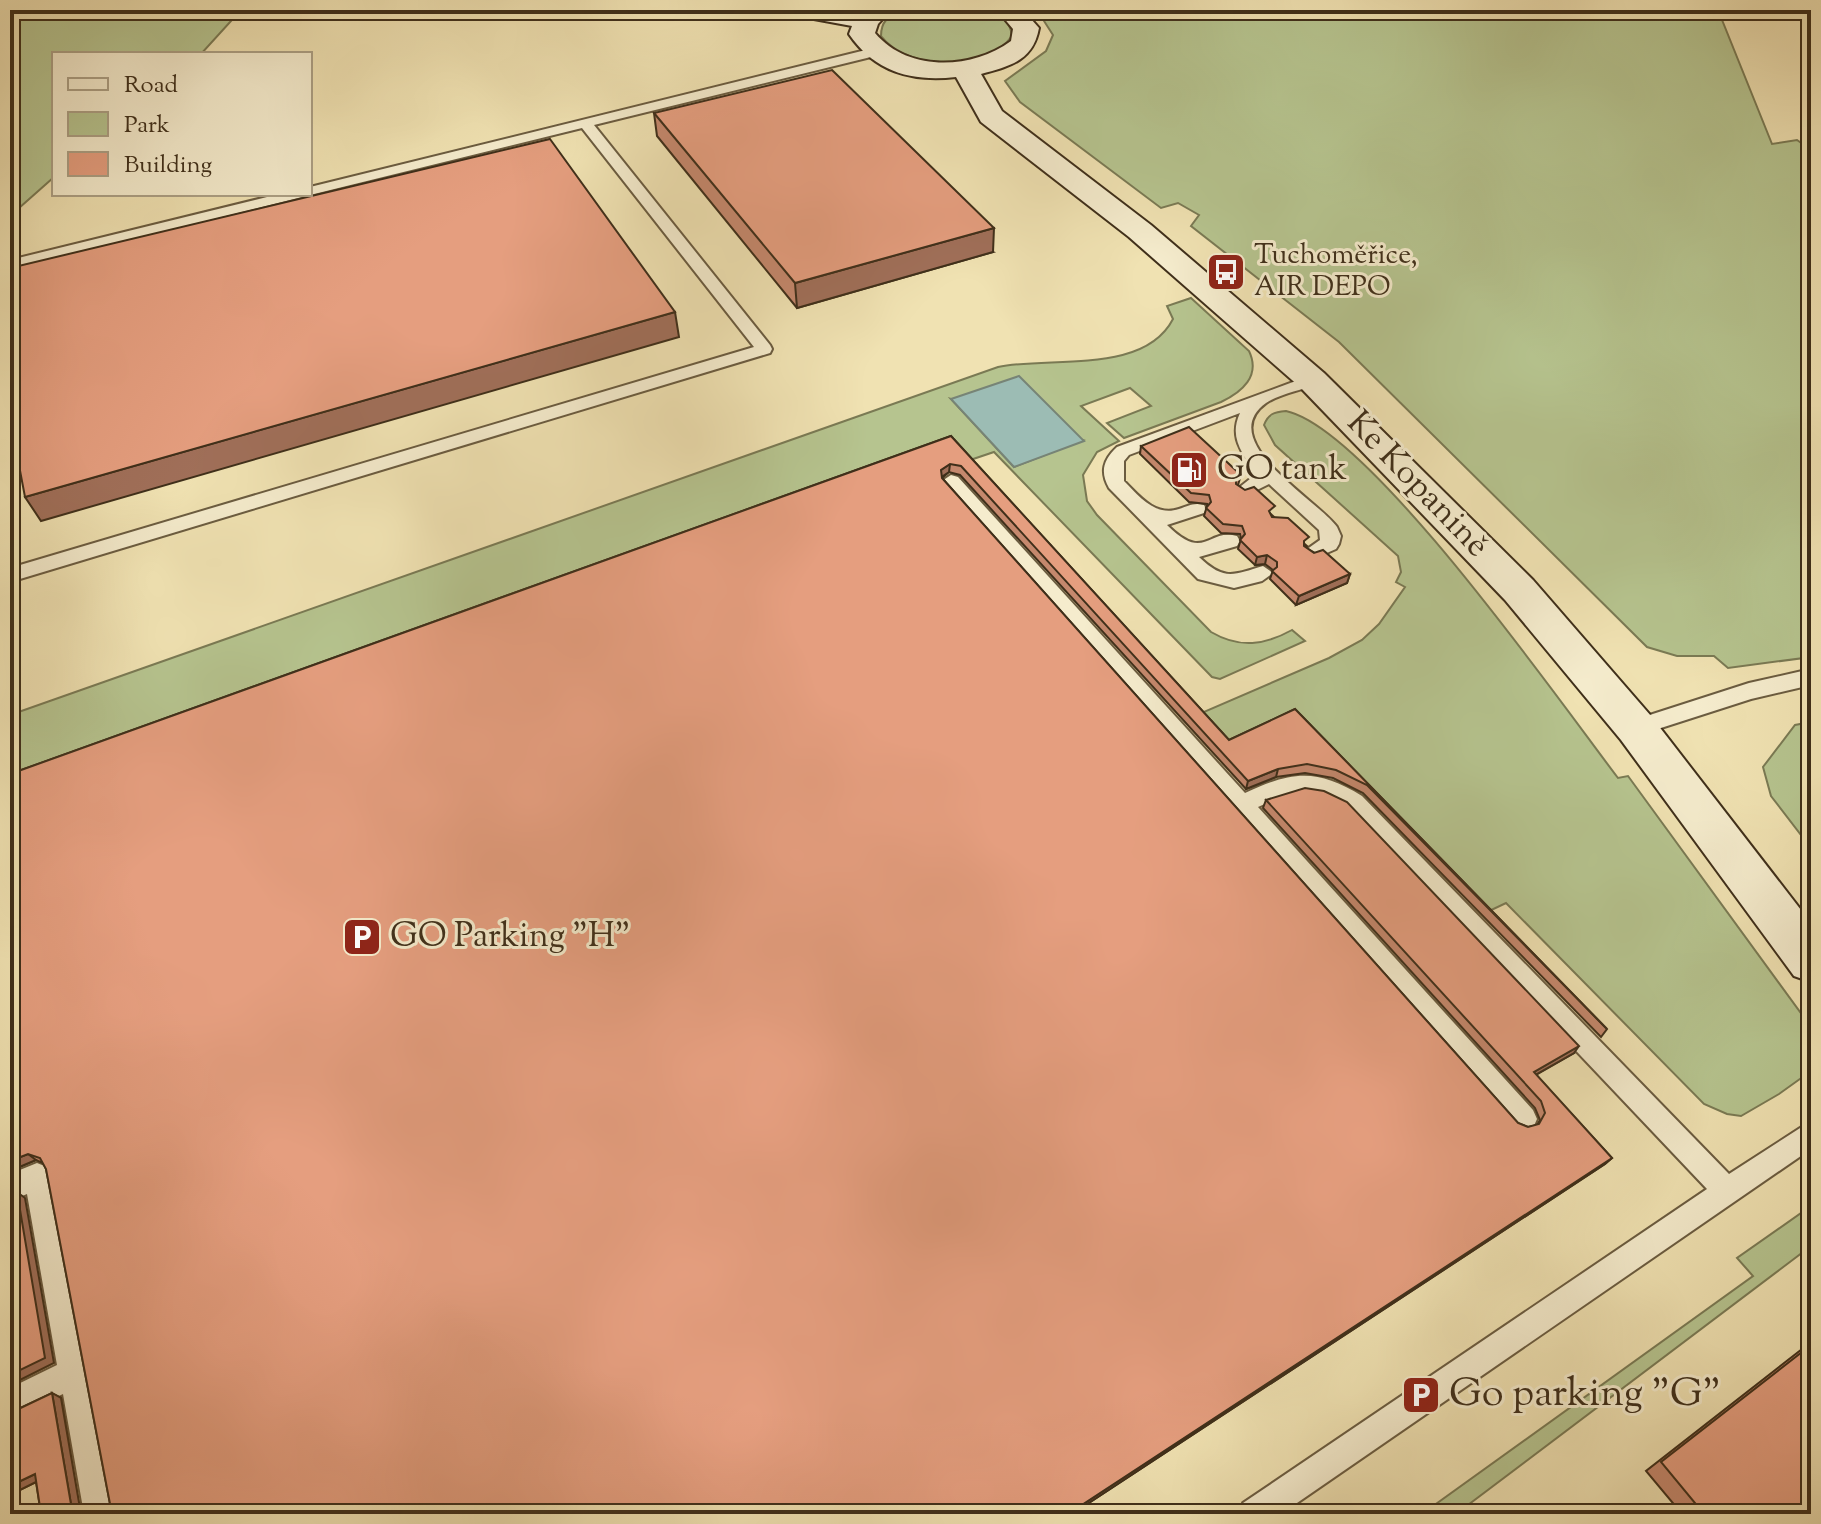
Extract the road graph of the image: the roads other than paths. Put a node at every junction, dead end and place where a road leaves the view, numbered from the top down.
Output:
1 (801, 10) edge
2 (1009, 10) edge
3 (872, 15) edge
4 (874, 52) junction
5 (965, 69) junction
6 (585, 123) junction
7 (312, 191) edge
8 (289, 196) edge
9 (10, 265) edge
10 (1312, 380) junction
11 (1260, 399) junction
12 (1260, 466) junction
13 (951, 481) dead end
14 (1245, 490) edge
15 (1197, 509) edge
16 (1141, 510) junction
17 (1230, 541) dead end
18 (1172, 542) junction
19 (1313, 552) edge
20 (1263, 573) dead end
21 (10, 575) edge
22 (1811, 677) edge
23 (1636, 728) junction
24 (1242, 805) junction
25 (1811, 961) edge
26 (1524, 1119) dead end
27 (1811, 1134) edge
28 (10, 1188) edge
29 (1727, 1191) junction
30 (73, 1373) junction
31 (10, 1404) edge
32 (100, 1514) edge
33 (1254, 1514) edge

1 - 3 street
2 - 5 street
3 - 4 street
4 - 5 street
4 - 6 lane
5 - 10 street, Ke Kopanině
6 - 7 lane
6 - 21 lane
8 - 9 lane
10 - 11 lane
10 - 23 street, Ke Kopanině
11 - 12 lane
11 - 16 lane
12 - 14 lane
12 - 19 lane
13 - 24 lane
15 - 16 lane
16 - 18 lane
17 - 18 lane
18 - 20 lane
22 - 23 lane
23 - 25 street, Ke Kopanině
24 - 26 lane
24 - 29 lane
27 - 29 lane
28 - 30 lane
29 - 33 lane
30 - 31 lane
30 - 32 lane

